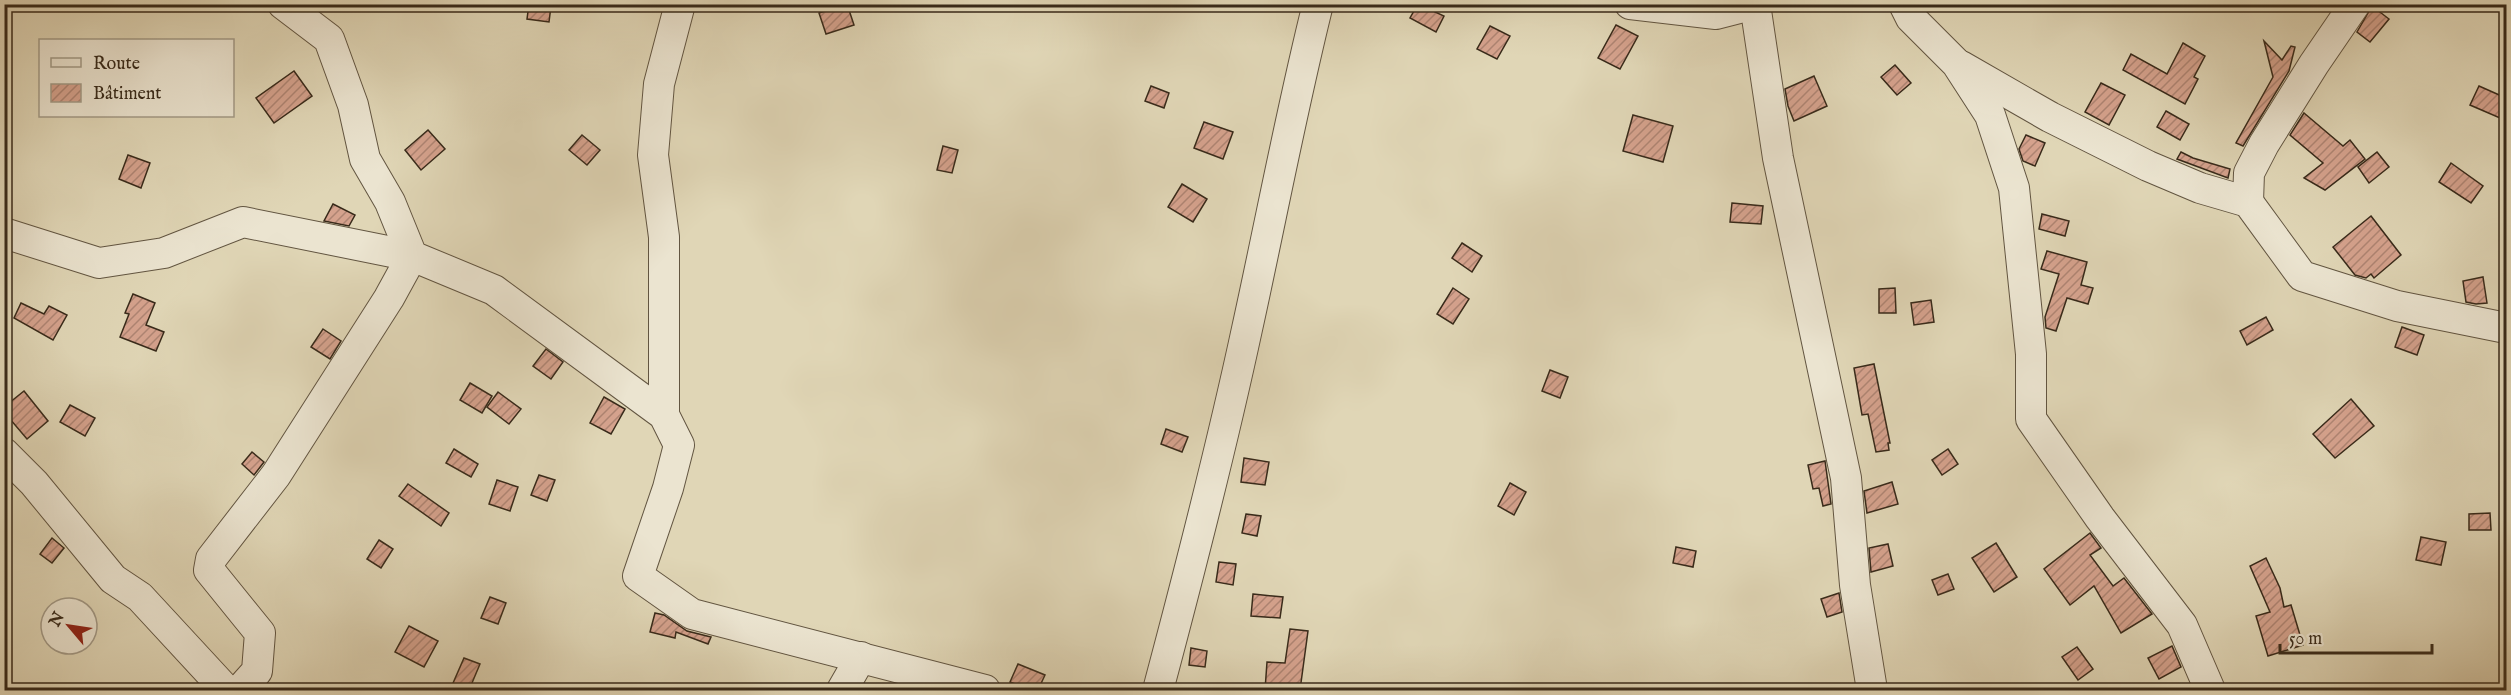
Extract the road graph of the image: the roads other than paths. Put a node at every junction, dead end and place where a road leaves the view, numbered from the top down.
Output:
1 (283, 4) edge
2 (680, 4) edge
3 (1318, 4) edge
4 (1630, 4) edge
5 (1755, 4) edge
6 (1904, 4) edge
7 (2355, 4) edge
8 (1957, 64) junction
9 (2248, 202) junction
10 (4, 233) edge
11 (412, 256) junction
12 (2506, 327) edge
13 (664, 415) junction
14 (4, 453) edge
15 (861, 657) junction
16 (226, 690) edge
17 (240, 690) edge
18 (842, 690) edge
19 (985, 690) edge
20 (1158, 690) edge
21 (1872, 690) edge
22 (2211, 690) edge

1 - 11 street
2 - 13 street
3 - 20 street
4 - 5 street
5 - 21 street
6 - 8 street
7 - 9 street
8 - 9 street
8 - 22 street
9 - 12 street
10 - 11 street
11 - 13 street
11 - 17 street
13 - 15 street
14 - 16 street
15 - 18 street
15 - 19 street

